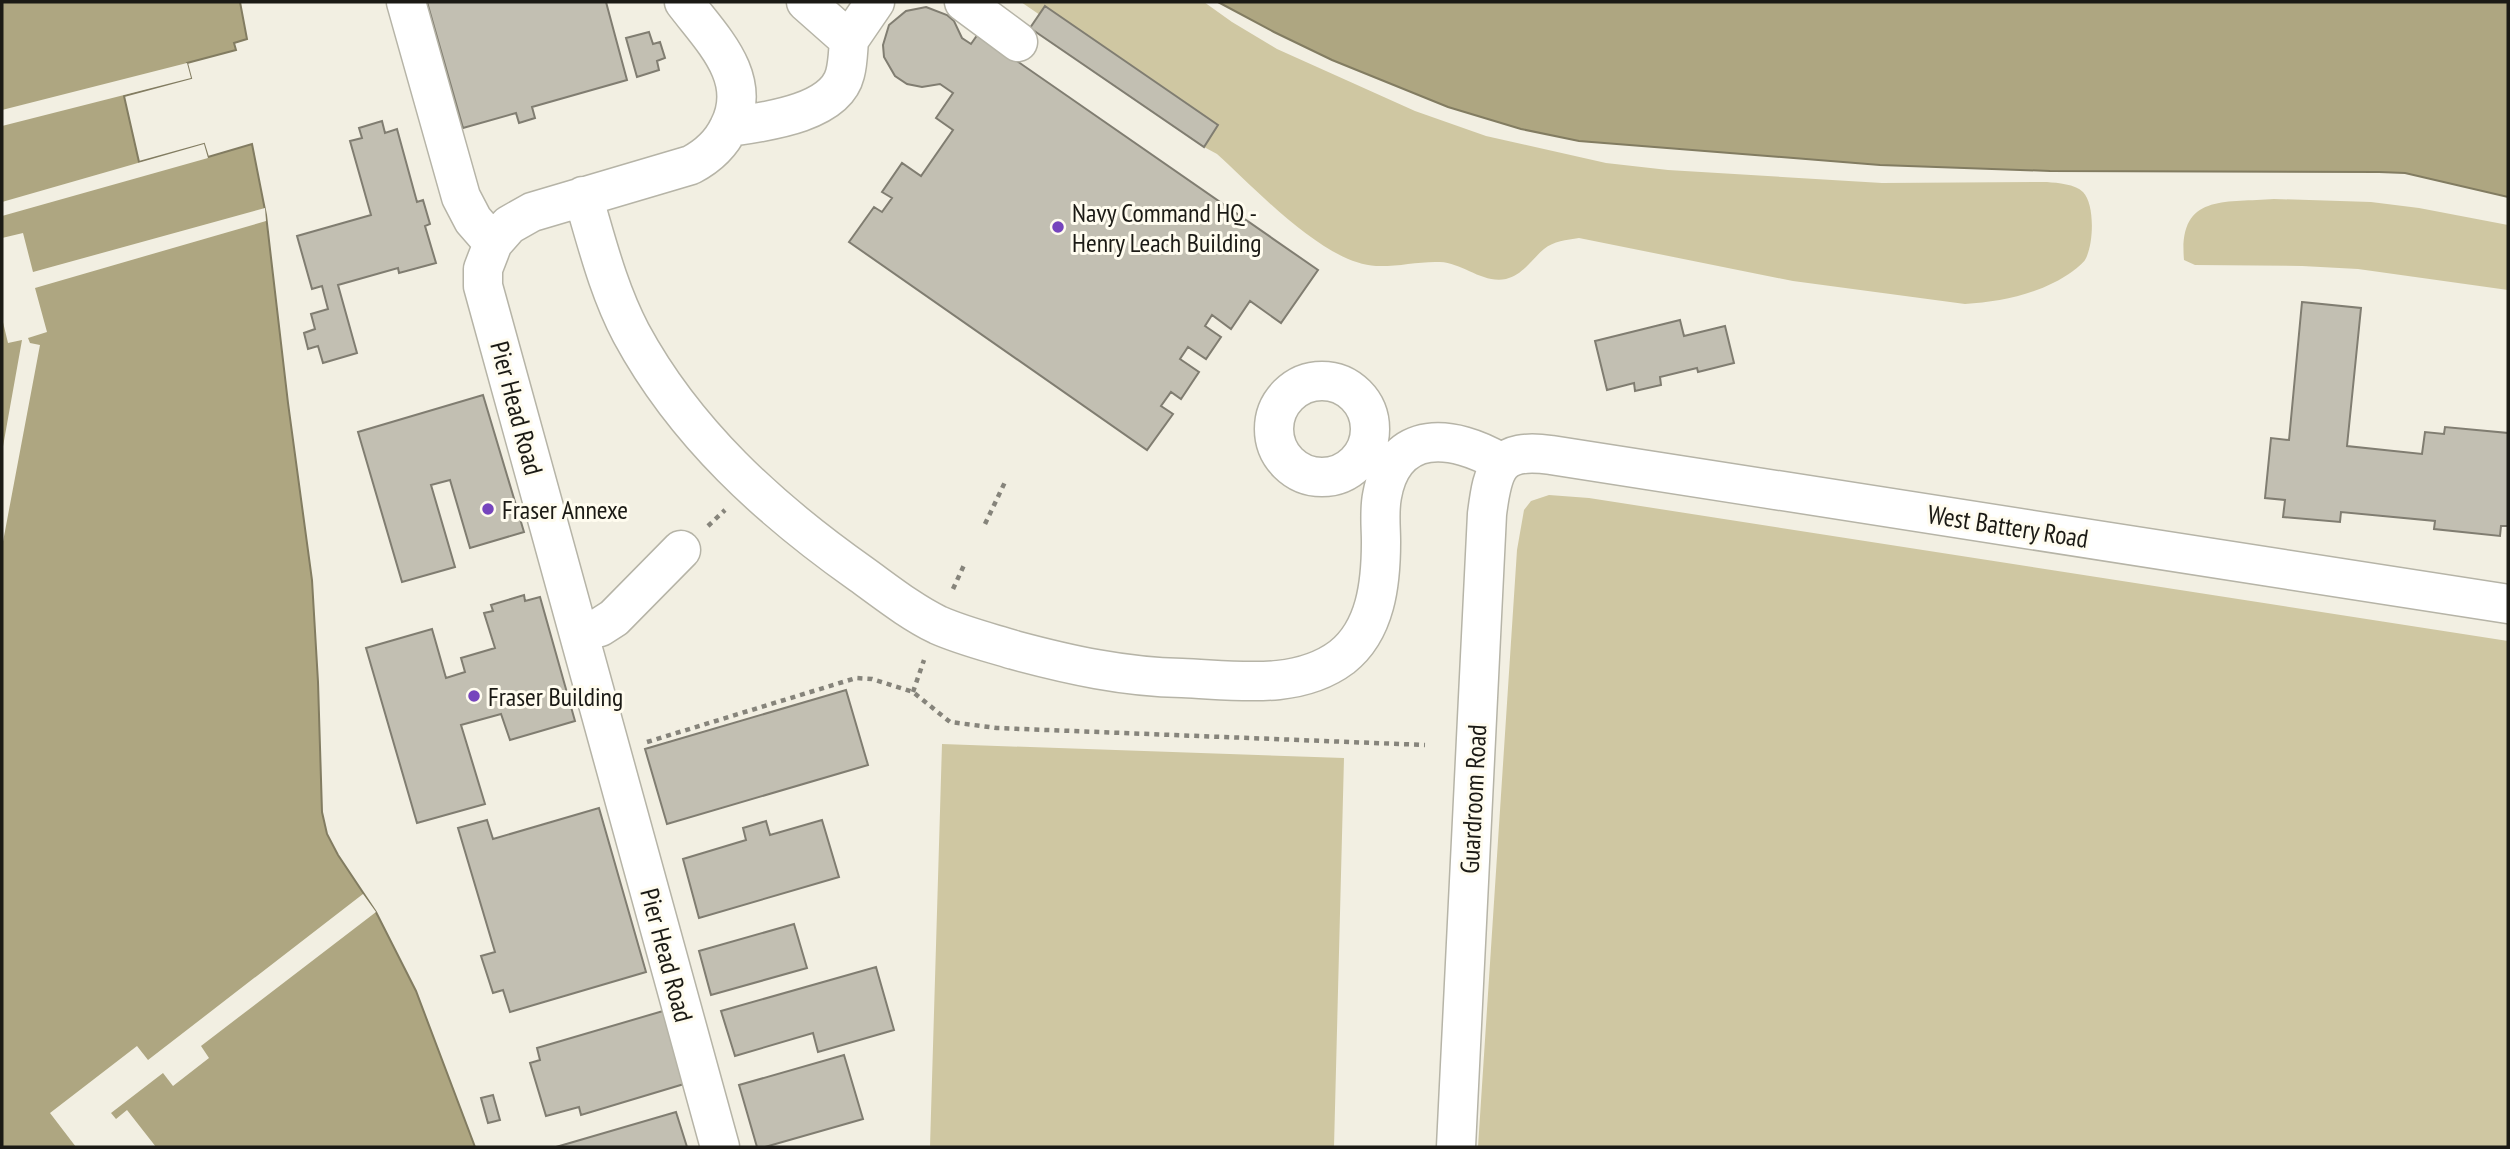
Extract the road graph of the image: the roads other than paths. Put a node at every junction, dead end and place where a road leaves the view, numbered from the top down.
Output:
1 (406, 2) edge
2 (684, 2) edge
3 (806, 2) edge
4 (874, 2) edge
5 (964, 2) edge
6 (849, 40) junction
7 (1018, 42) dead end
8 (734, 111) junction
9 (583, 196) junction
10 (493, 243) junction
11 (1504, 460) junction
12 (693, 540) road end
13 (2508, 604) edge
14 (579, 633) junction
15 (720, 1147) edge
16 (1456, 1147) edge

1 - 10 lane
2 - 8 lane
3 - 6 lane
4 - 6 lane
5 - 7 lane
6 - 8 lane
8 - 9 lane
9 - 10 lane
9 - 11 lane
10 - 14 lane, Pier Head Road
11 - 13 lane, West Battery Road
11 - 16 lane, Guardroom Road
12 - 14 lane
14 - 15 lane, Pier Head Road

